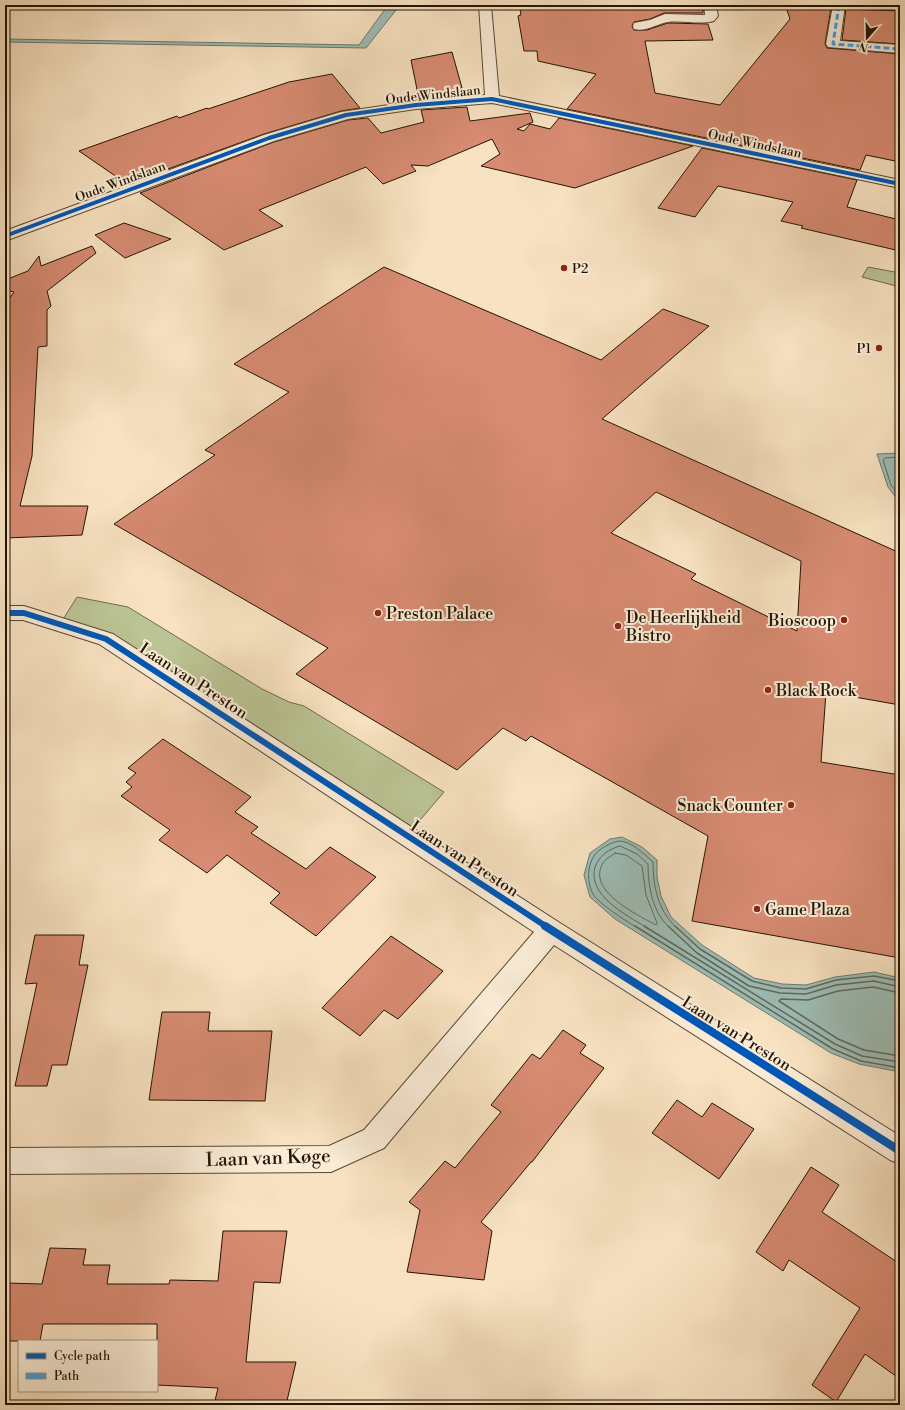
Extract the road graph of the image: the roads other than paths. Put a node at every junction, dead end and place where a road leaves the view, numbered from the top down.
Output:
1 (485, 5) edge
2 (710, 5) edge
3 (840, 5) edge
4 (639, 26) dead end
5 (900, 49) edge
6 (492, 99) junction
7 (900, 184) edge
8 (5, 236) edge
9 (5, 613) edge
10 (551, 930) junction
11 (900, 1151) edge
12 (5, 1161) edge

1 - 6 street, Oude Windslaan
2 - 4 street
3 - 5 street
6 - 7 street, Oude Windslaan
6 - 8 street, Oude Windslaan
9 - 10 street, Laan van Preston
10 - 11 street, Laan van Preston
10 - 12 street, Laan van Køge

